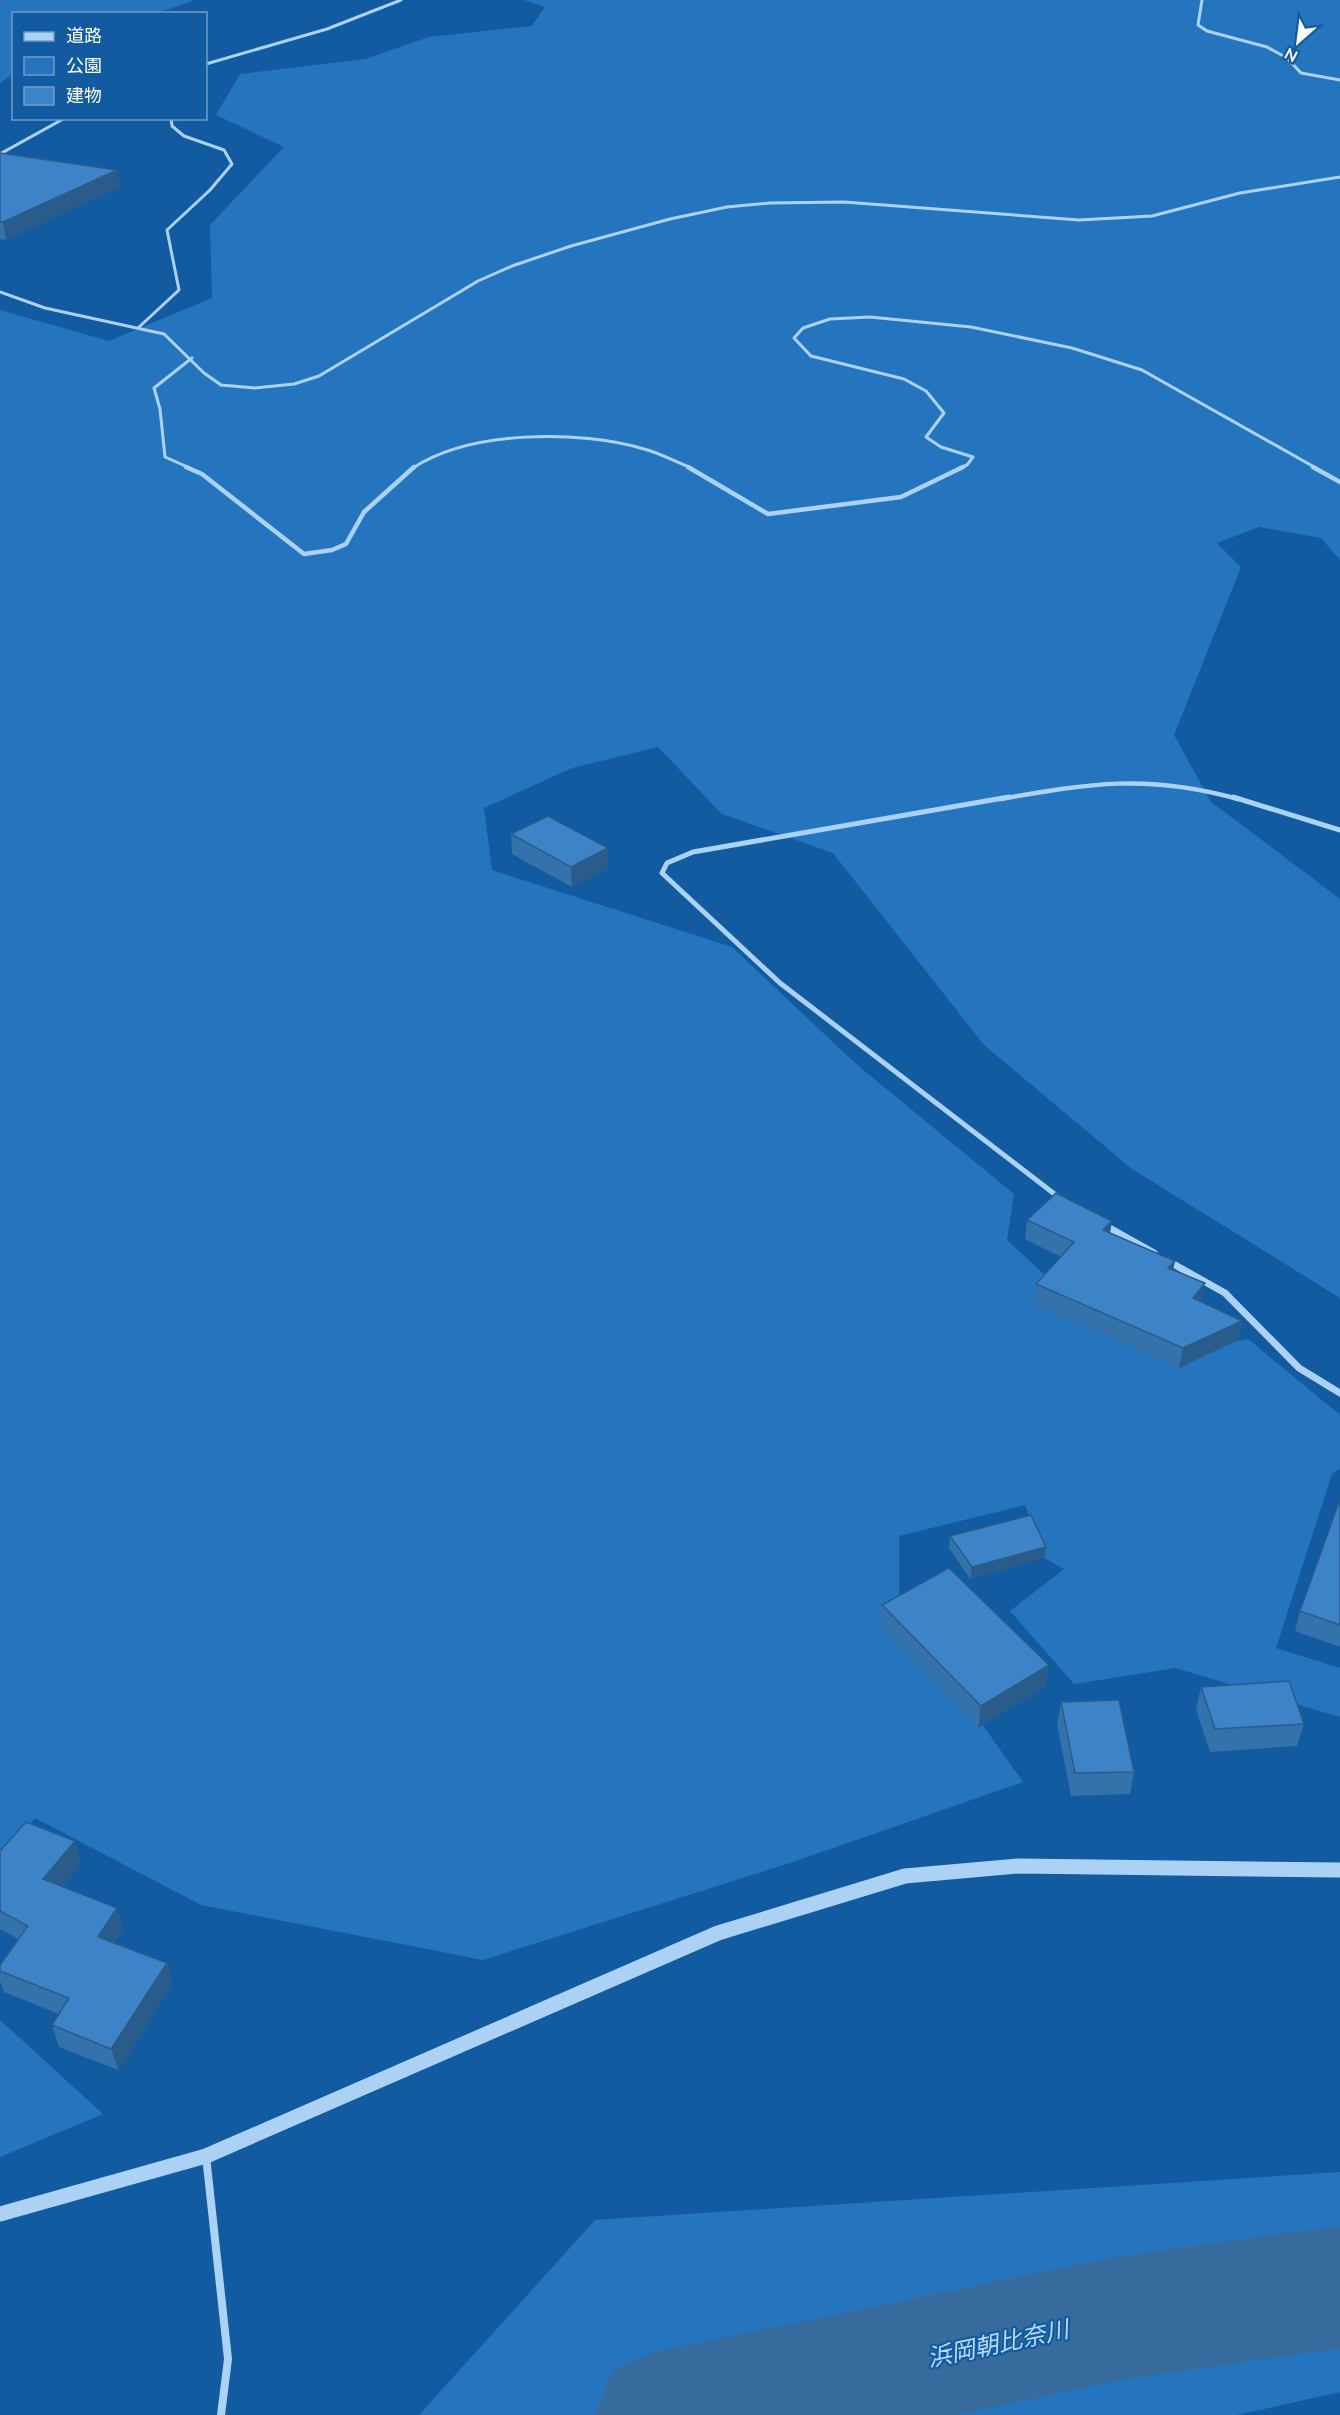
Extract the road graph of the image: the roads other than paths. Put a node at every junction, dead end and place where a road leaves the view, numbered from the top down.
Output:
1 (401, 0) edge
2 (1202, 0) edge
3 (207, 64) edge
4 (1340, 80) edge
5 (61, 120) edge
6 (171, 120) edge
7 (0, 154) edge
8 (1340, 177) edge
9 (0, 292) edge
10 (138, 328) junction
11 (192, 358) junction
12 (1340, 482) edge
13 (1340, 830) edge
14 (1064, 1202) edge
15 (1104, 1224) edge
16 (1340, 1393) edge
17 (1340, 1870) edge
18 (206, 2156) junction
19 (0, 2214) edge
20 (220, 2415) edge

1 - 3 street
2 - 4 street
5 - 7 street
6 - 10 street
8 - 11 street
9 - 10 street
10 - 11 street
11 - 12 street
13 - 14 street
15 - 16 street
17 - 18 street
18 - 19 street
18 - 20 street

